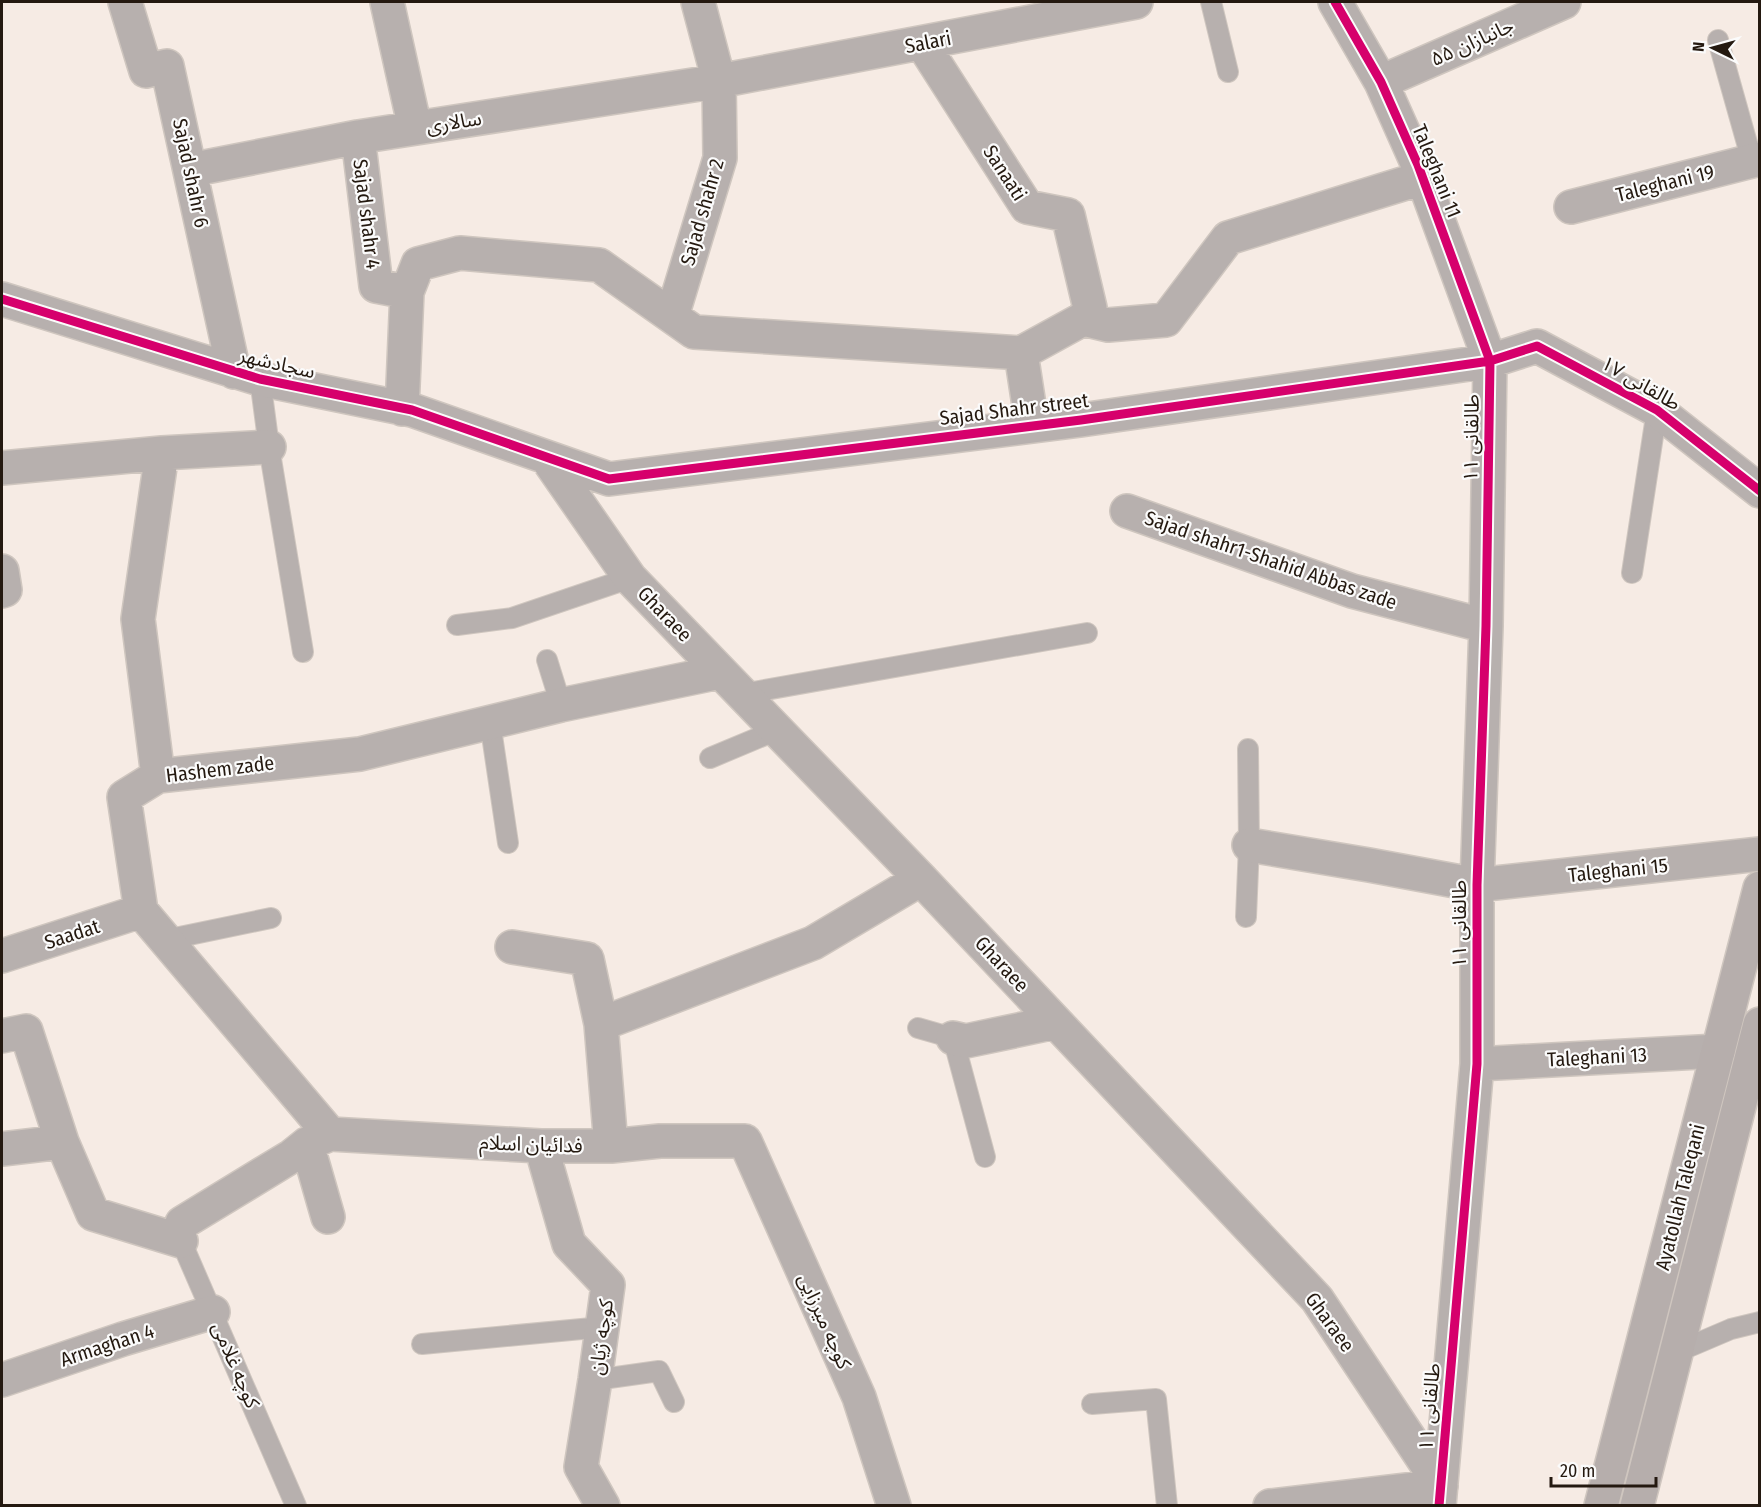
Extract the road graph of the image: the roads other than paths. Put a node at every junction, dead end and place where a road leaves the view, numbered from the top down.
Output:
1 (125, 2) edge
2 (387, 2) edge
3 (698, 2) edge
4 (1136, 2) edge
5 (1211, 2) edge
6 (1335, 2) edge
7 (1564, 2) edge
8 (1718, 40) dead end
9 (922, 43) junction
10 (1228, 72) dead end
11 (719, 81) junction
12 (1381, 82) junction
13 (416, 128) junction
14 (358, 137) junction
15 (1756, 160) edge
16 (190, 170) junction
17 (1422, 178) junction
18 (1571, 207) dead end
19 (407, 292) junction
20 (2, 299) edge
21 (672, 316) junction
22 (1083, 319) junction
23 (1021, 353) junction
24 (1490, 361) junction
25 (247, 376) junction
26 (402, 409) junction
27 (1657, 410) junction
28 (1032, 425) junction
29 (269, 447) junction
30 (162, 453) junction
31 (546, 457) junction
32 (2, 468) edge
33 (1760, 490) edge
34 (1126, 512) dead end
35 (1632, 573) dead end
36 (630, 578) junction
37 (457, 625) dead end
38 (1486, 626) junction
39 (1087, 633) dead end
40 (303, 652) dead end
41 (547, 660) dead end
42 (731, 683) junction
43 (561, 705) junction
44 (490, 722) junction
45 (777, 730) junction
46 (1248, 749) dead end
47 (710, 758) dead end
48 (158, 776) junction
49 (508, 843) dead end
50 (1249, 845) junction
51 (1760, 854) edge
52 (921, 879) junction
53 (1477, 885) junction
54 (1760, 888) edge
55 (141, 911) junction
56 (1246, 917) dead end
57 (271, 918) dead end
58 (165, 940) junction
59 (512, 946) dead end
60 (2, 956) edge
61 (1056, 1022) junction
62 (601, 1024) junction
63 (1760, 1024) edge
64 (918, 1028) dead end
65 (2, 1036) edge
66 (952, 1038) junction
67 (1718, 1050) junction
68 (1477, 1064) junction
69 (319, 1139) junction
70 (745, 1141) joint
71 (62, 1142) junction
72 (541, 1146) junction
73 (611, 1146) junction
74 (2, 1149) edge
75 (985, 1157) dead end
76 (328, 1217) dead end
77 (181, 1232) junction
78 (213, 1312) junction
79 (1760, 1322) edge
80 (603, 1327) junction
81 (422, 1344) dead end
82 (1677, 1352) junction
83 (2, 1380) edge
84 (595, 1380) junction
85 (674, 1402) dead end
86 (1092, 1404) dead end
87 (1440, 1496) edge
88 (296, 1506) edge
89 (603, 1506) edge
90 (894, 1506) edge
91 (1167, 1506) edge
92 (1270, 1506) edge
93 (1601, 1506) edge
94 (1637, 1506) edge

1 - 16 street, Sajad shahr 6
2 - 13 street
3 - 11 street, Sajad shahr 2
4 - 9 street, Salari
5 - 10 lane
6 - 12 street, Taleghani 11
7 - 12 street, جانبازان ۵۵
8 - 15 lane
9 - 11 street, Salari
9 - 22 street, Sanaati
11 - 13 street, سالاری
11 - 21 street, Sajad shahr 2
12 - 17 street, Taleghani 11
13 - 14 street, سالاری
14 - 16 street, سالاری
14 - 19 street, Sajad shahr 4
15 - 18 street, Taleghani 19
16 - 25 street, Sajad shahr 6
17 - 22 street
17 - 24 street, Taleghani 11
19 - 21 street
19 - 26 street
20 - 25 street, سجادشهر
21 - 23 street
22 - 23 street
23 - 28 street
24 - 27 street, طالقانی ۱۷
24 - 28 street, Sajad Shahr street
24 - 38 street, طالقانی ۱۱
25 - 26 street, سجادشهر
25 - 29 lane
26 - 31 street, سجادشهر
27 - 33 street, طالقانی ۱۷
27 - 35 lane
28 - 31 street, Sajad Shahr street
29 - 30 street
29 - 40 lane
30 - 32 street
30 - 48 street
31 - 36 street, Gharaee
34 - 38 street, Sajad shahr1-Shahid Abbas zade
36 - 37 lane
36 - 42 street, Gharaee
38 - 53 street, طالقانی ۱۱
39 - 42 lane
41 - 43 lane
42 - 43 street, Hashem zade
42 - 45 street, Gharaee
43 - 44 street, Hashem zade
44 - 48 street, Hashem zade
44 - 49 lane
45 - 47 lane
45 - 52 street, Gharaee
46 - 50 lane
48 - 55 street, Hashem zade
50 - 53 street, Taleghani 15
50 - 56 lane
51 - 53 street, Taleghani 15
52 - 61 street, Gharaee
52 - 62 street
53 - 68 street, طالقانی ۱۱
54 - 67 main road, Ayatollah Taleqani
55 - 58 street
55 - 60 street, Saadat
57 - 58 lane
58 - 69 street
59 - 62 street
61 - 66 street
61 - 87 street, Gharaee
62 - 73 street
63 - 82 main road, Ayatollah Taleqani
64 - 66 lane
65 - 71 street
66 - 75 lane
67 - 68 street, Taleghani 13
67 - 93 main road, Ayatollah Taleqani
68 - 87 street, طالقانی ۱۱
69 - 72 street, فدائیان اسلام
69 - 76 street
69 - 77 street
70 - 73 street, فدائیان اسلام
70 - 90 street, کوچه میرزایی
71 - 74 street
71 - 77 street
72 - 73 street, فدائیان اسلام
72 - 80 street, کوچه ژیان
77 - 78 lane, کوچه غلامی
78 - 83 street, Armaghan 4
78 - 88 lane, کوچه غلامی
79 - 82 lane
80 - 81 lane
80 - 84 street, کوچه ژیان
82 - 94 main road, Ayatollah Taleqani
84 - 85 lane
84 - 89 street, کوچه ژیان
86 - 91 lane
87 - 92 street

